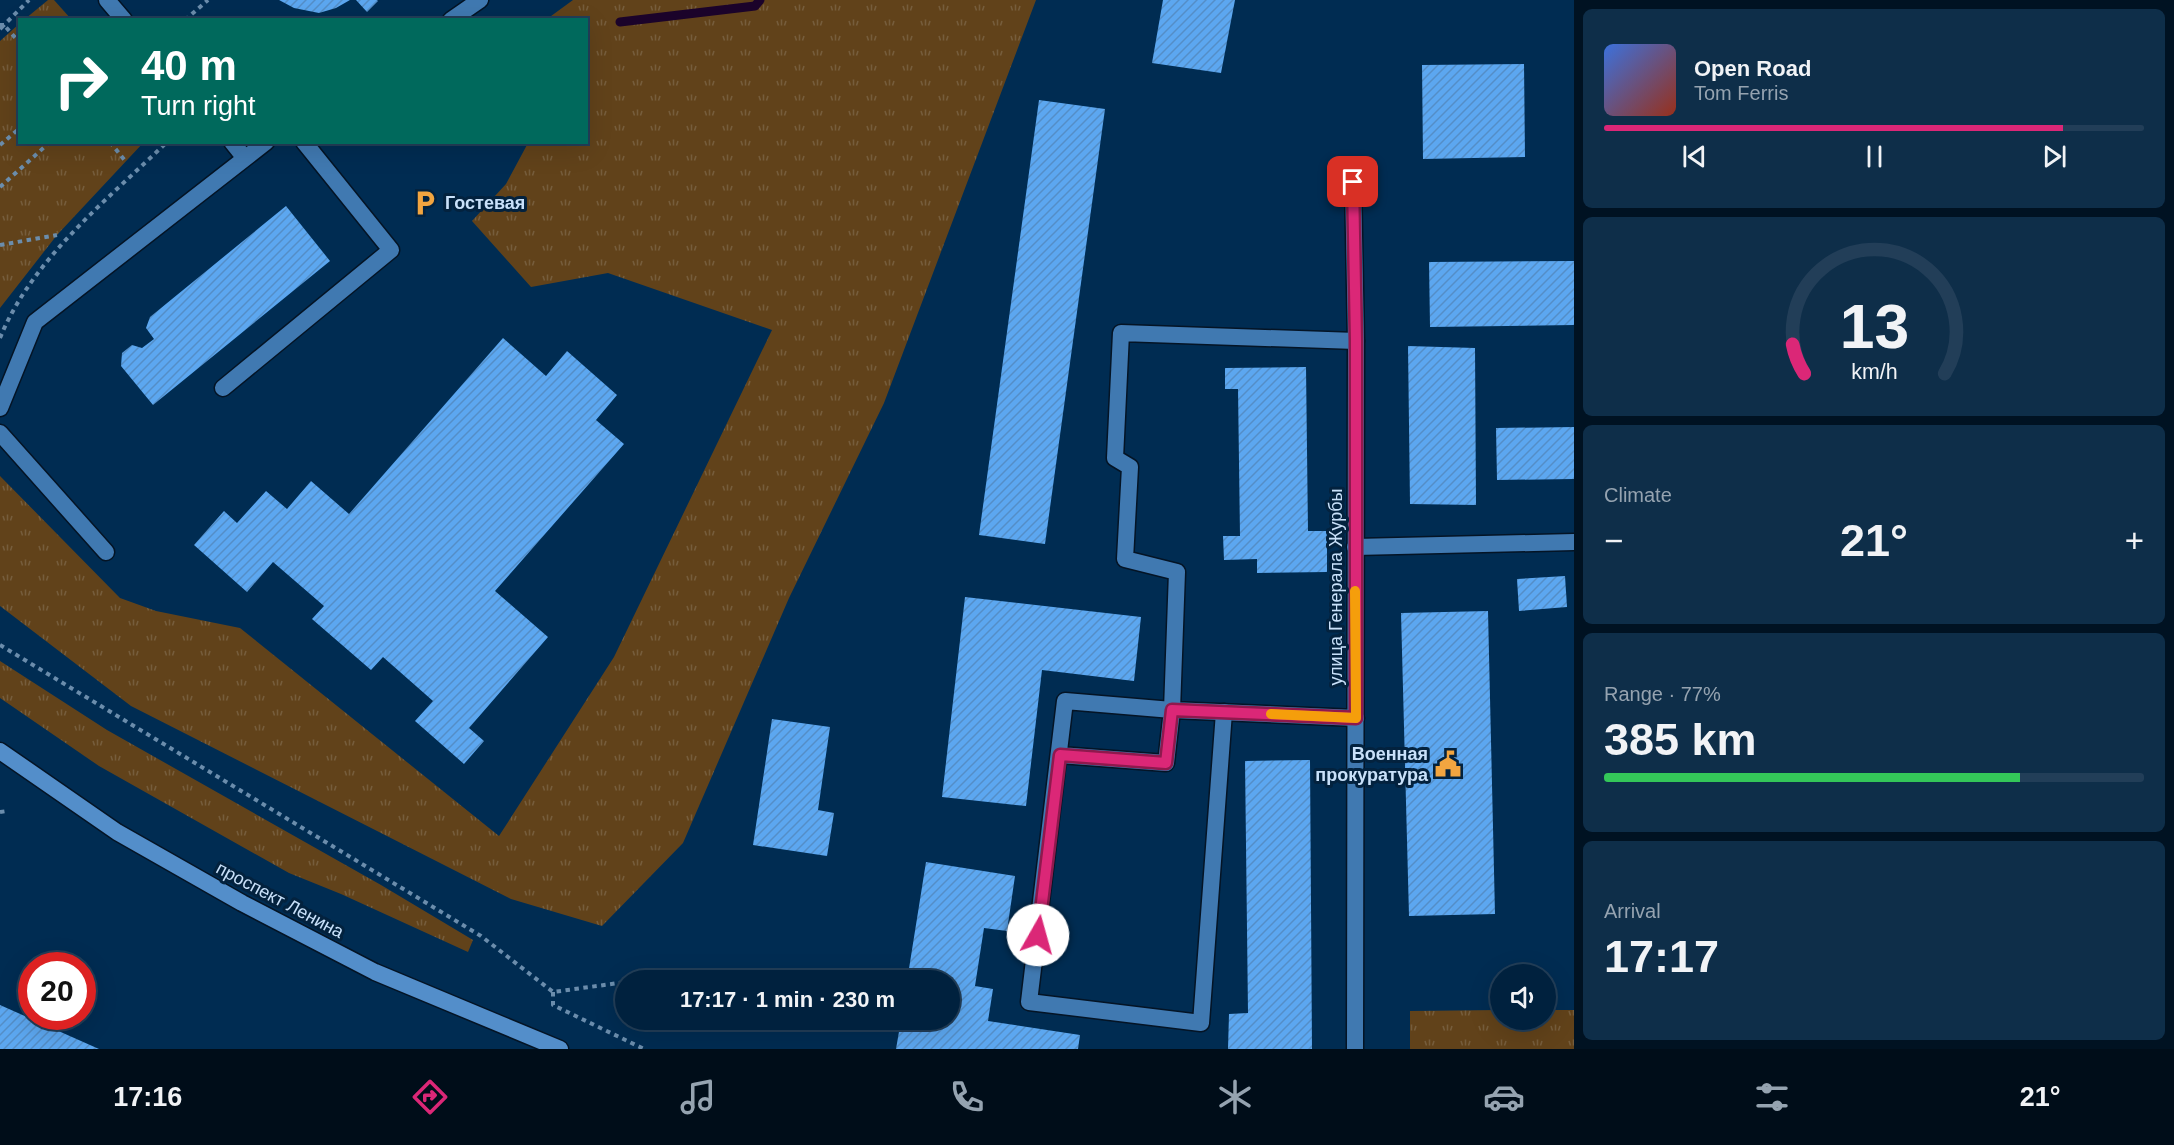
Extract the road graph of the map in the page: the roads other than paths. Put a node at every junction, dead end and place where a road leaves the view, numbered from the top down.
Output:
1 (107, 0) edge
2 (480, 0) edge
3 (122, 18) edge
4 (454, 18) edge
5 (234, 144) edge
6 (263, 144) edge
7 (306, 144) edge
8 (244, 157) junction
9 (1353, 182) dead end
10 (1356, 341) junction
11 (223, 388) dead end
12 (0, 408) edge
13 (0, 433) edge
14 (1574, 542) edge
15 (1355, 547) junction
16 (105, 552) dead end
17 (1172, 710) junction
18 (1224, 712) junction
19 (1356, 718) junction
20 (0, 751) edge
21 (1060, 755) junction
22 (560, 1049) edge
23 (1355, 1049) edge

1 - 3 street
2 - 4 street
5 - 8 street
6 - 8 street
7 - 11 street
8 - 12 street
9 - 10 street, улица Генерала Журбы
10 - 15 street, улица Генерала Журбы
10 - 17 street
13 - 16 street
14 - 15 street
15 - 19 street, улица Генерала Журбы
17 - 18 street
17 - 21 street
17 - 21 street
18 - 19 street
18 - 21 street
19 - 23 street, улица Генерала Журбы
20 - 22 main road, проспект Ленина

